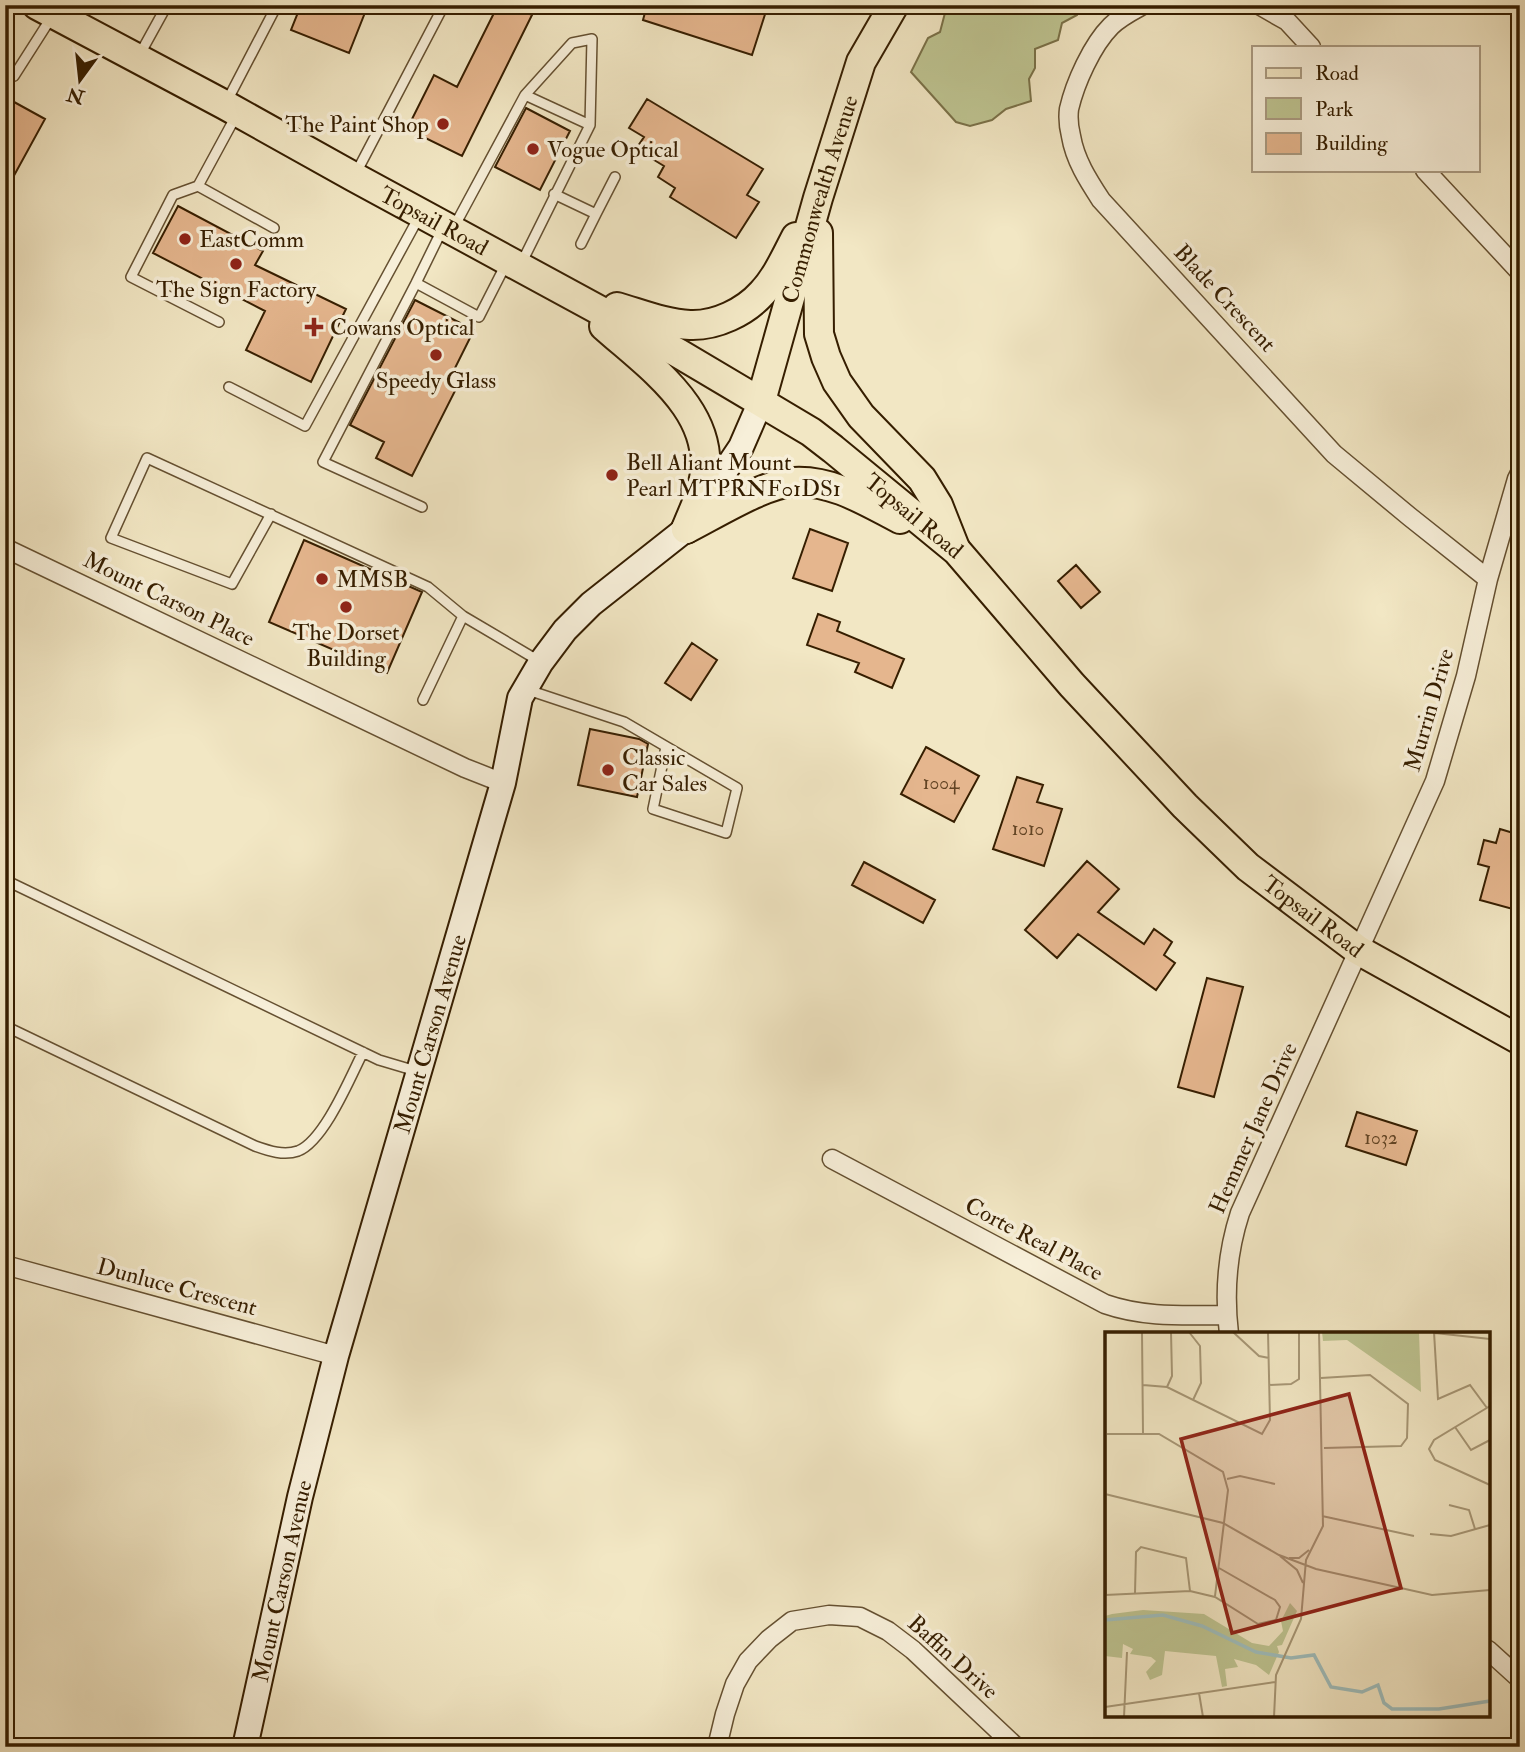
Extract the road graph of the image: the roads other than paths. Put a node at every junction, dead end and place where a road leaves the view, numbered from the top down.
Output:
1 (167, 5) edge
2 (277, 5) edge
3 (444, 5) edge
4 (894, 5) edge
5 (1143, 5) edge
6 (1259, 5) edge
7 (45, 9) edge
8 (1310, 46) edge
9 (137, 59) junction
10 (5, 72) edge
11 (525, 95) junction
12 (232, 109) junction
13 (590, 125) junction
14 (1426, 172) edge
15 (354, 177) junction
16 (615, 177) dead end
17 (198, 186) junction
18 (554, 194) junction
19 (818, 198) junction
20 (596, 214) junction
21 (439, 223) junction
22 (274, 228) dead end
23 (581, 244) dead end
24 (514, 264) junction
25 (1520, 272) edge
26 (416, 283) junction
27 (569, 294) junction
28 (219, 322) dead end
29 (229, 387) dead end
30 (761, 401) junction
31 (1520, 473) edge
32 (422, 507) dead end
33 (271, 514) junction
34 (686, 529) junction
35 (5, 548) edge
36 (957, 551) junction
37 (1488, 579) junction
38 (463, 616) junction
39 (541, 662) junction
40 (527, 689) junction
41 (423, 700) dead end
42 (666, 747) junction
43 (503, 783) junction
44 (5, 880) edge
45 (1357, 950) junction
46 (5, 1026) edge
47 (1520, 1040) edge
48 (363, 1052) junction
49 (418, 1072) junction
50 (832, 1159) dead end
51 (5, 1265) edge
52 (1227, 1315) junction
53 (1229, 1332) edge
54 (336, 1356) junction
55 (1490, 1652) edge
56 (1520, 1679) edge
57 (244, 1747) edge
58 (717, 1747) edge
59 (1016, 1747) edge

1 - 9 lane
2 - 12 lane
3 - 15 lane
4 - 19 main road, Commonwealth Avenue
5 - 37 street, Blade Crescent
6 - 8 street
7 - 9 main road, Topsail Road
7 - 10 lane
9 - 12 main road, Topsail Road
11 - 13 lane
11 - 13 lane
11 - 21 lane
12 - 15 main road, Topsail Road
12 - 17 lane
13 - 18 lane
14 - 25 street
15 - 21 main road, Topsail Road
16 - 20 lane
17 - 22 lane
17 - 28 lane
18 - 20 lane
18 - 24 lane
19 - 27 main road
19 - 30 main road, Commonwealth Avenue
19 - 36 main road
20 - 23 lane
21 - 24 main road, Topsail Road
21 - 26 lane
21 - 29 lane
24 - 26 lane
24 - 27 main road, Topsail Road
26 - 32 lane
27 - 30 main road, Topsail Road
27 - 34 main road
30 - 34 main road, Mount Carson Avenue
30 - 36 main road, Topsail Road
31 - 37 street, Murrin Drive
33 - 33 lane
33 - 38 lane
34 - 36 main road
34 - 39 main road, Mount Carson Avenue
35 - 43 street, Mount Carson Place
36 - 45 main road, Topsail Road
37 - 45 street, Murrin Drive
38 - 39 lane
38 - 41 lane
39 - 40 main road, Mount Carson Avenue
40 - 42 lane
40 - 43 main road, Mount Carson Avenue
42 - 42 lane
43 - 49 main road, Mount Carson Avenue
44 - 48 lane
45 - 47 main road, Topsail Road
45 - 52 street, Hemmer Jane Drive
46 - 48 lane
48 - 49 lane
49 - 54 main road, Mount Carson Avenue
50 - 52 street, Corte Real Place
51 - 54 street, Dunluce Crescent
52 - 53 street, Hemmer Jane Drive
54 - 57 main road, Mount Carson Avenue
55 - 56 street
58 - 59 street, Baffin Drive

